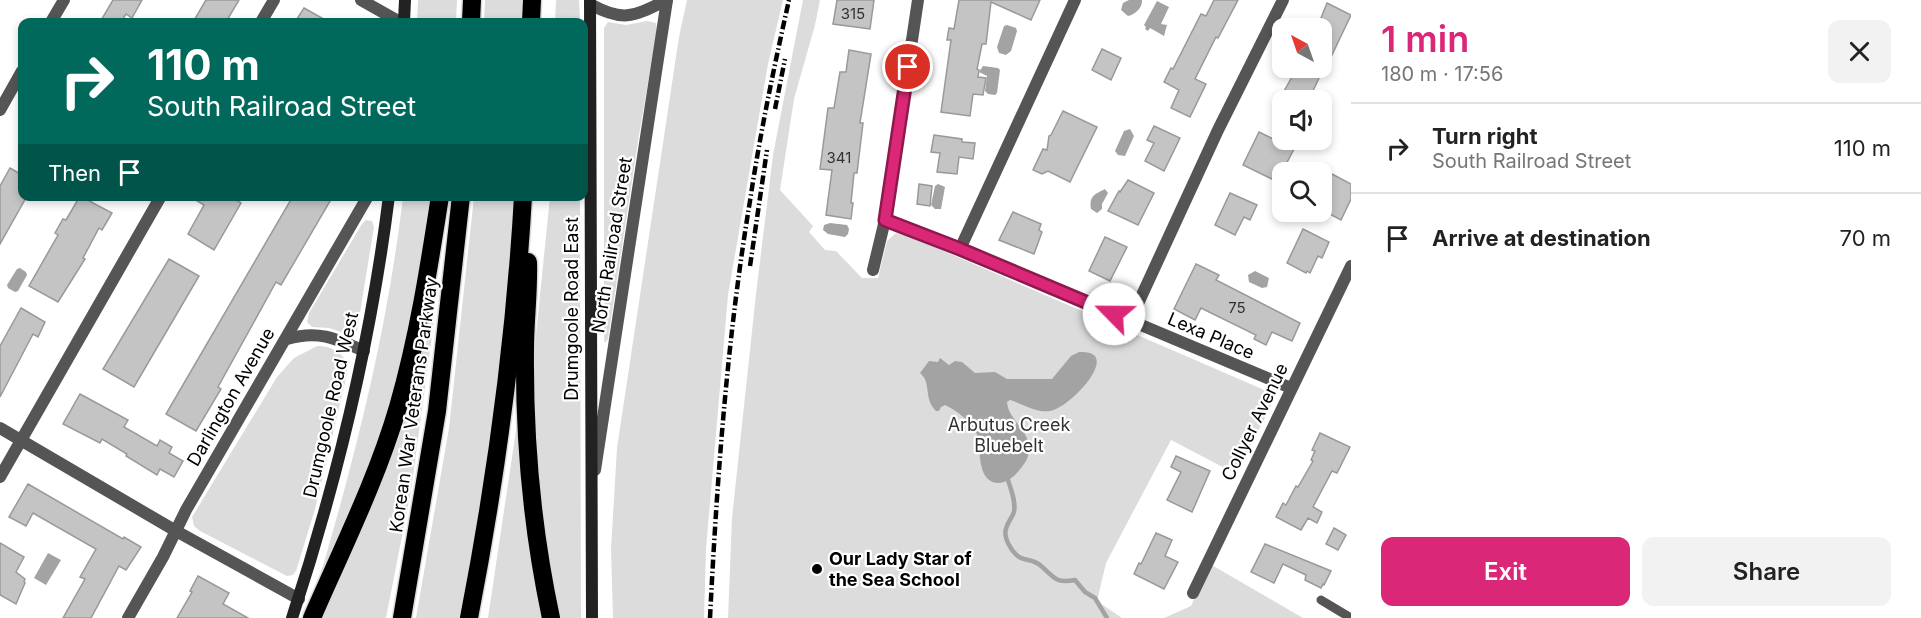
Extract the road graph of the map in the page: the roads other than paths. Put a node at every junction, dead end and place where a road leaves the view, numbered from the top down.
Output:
1 (64, 0) edge
2 (274, 0) edge
3 (361, 0) edge
4 (405, 0) edge
5 (472, 0) edge
6 (532, 0) edge
7 (667, 0) edge
8 (918, 0) edge
9 (1075, 0) edge
10 (1283, 0) edge
11 (590, 2) edge
12 (53, 18) edge
13 (263, 18) edge
14 (395, 18) edge
15 (403, 18) edge
16 (471, 18) edge
17 (531, 18) edge
18 (18, 78) edge
19 (0, 110) edge
20 (158, 201) edge
21 (365, 201) edge
22 (388, 201) edge
23 (439, 201) edge
24 (460, 201) edge
25 (525, 201) edge
26 (525, 201) edge
27 (885, 220) junction
28 (960, 249) junction
29 (1351, 266) edge
30 (873, 270) dead end
31 (1130, 321) junction
32 (287, 339) junction
33 (364, 351) junction
34 (1291, 388) junction
35 (0, 428) edge
36 (21, 440) junction
37 (0, 477) edge
38 (591, 495) junction
39 (176, 531) junction
40 (1193, 593) dead end
41 (298, 599) junction
42 (1321, 600) dead end
43 (128, 618) edge
44 (292, 618) edge
45 (312, 618) edge
46 (402, 618) edge
47 (469, 618) edge
48 (551, 618) edge
49 (592, 618) edge
50 (1351, 618) edge

1 - 12 street
2 - 13 street
3 - 14 street
4 - 15 main road
5 - 16 highway
6 - 17 highway
7 - 11 street
7 - 38 street, North Railroad Street
8 - 27 street
9 - 28 street
10 - 31 street
11 - 38 main road, Drumgoole Road East
18 - 19 street
20 - 36 street
21 - 32 street, Darlington Avenue
22 - 33 main road, Drumgoole Road West
23 - 45 highway
24 - 46 highway, Korean War Veterans Parkway
25 - 47 highway
26 - 48 highway
27 - 28 street, Lexa Place
27 - 30 street
28 - 31 street, Lexa Place
29 - 34 street, Collyer Avenue
31 - 34 street, Lexa Place
32 - 33 street
32 - 39 street, Darlington Avenue
33 - 41 main road, Drumgoole Road West
34 - 40 street, Collyer Avenue
35 - 36 street
36 - 37 street
36 - 39 street
38 - 49 main road, Drumgoole Road East
39 - 41 street
39 - 43 street, Darlington Avenue
41 - 44 main road, Drumgoole Road West
42 - 50 lane

